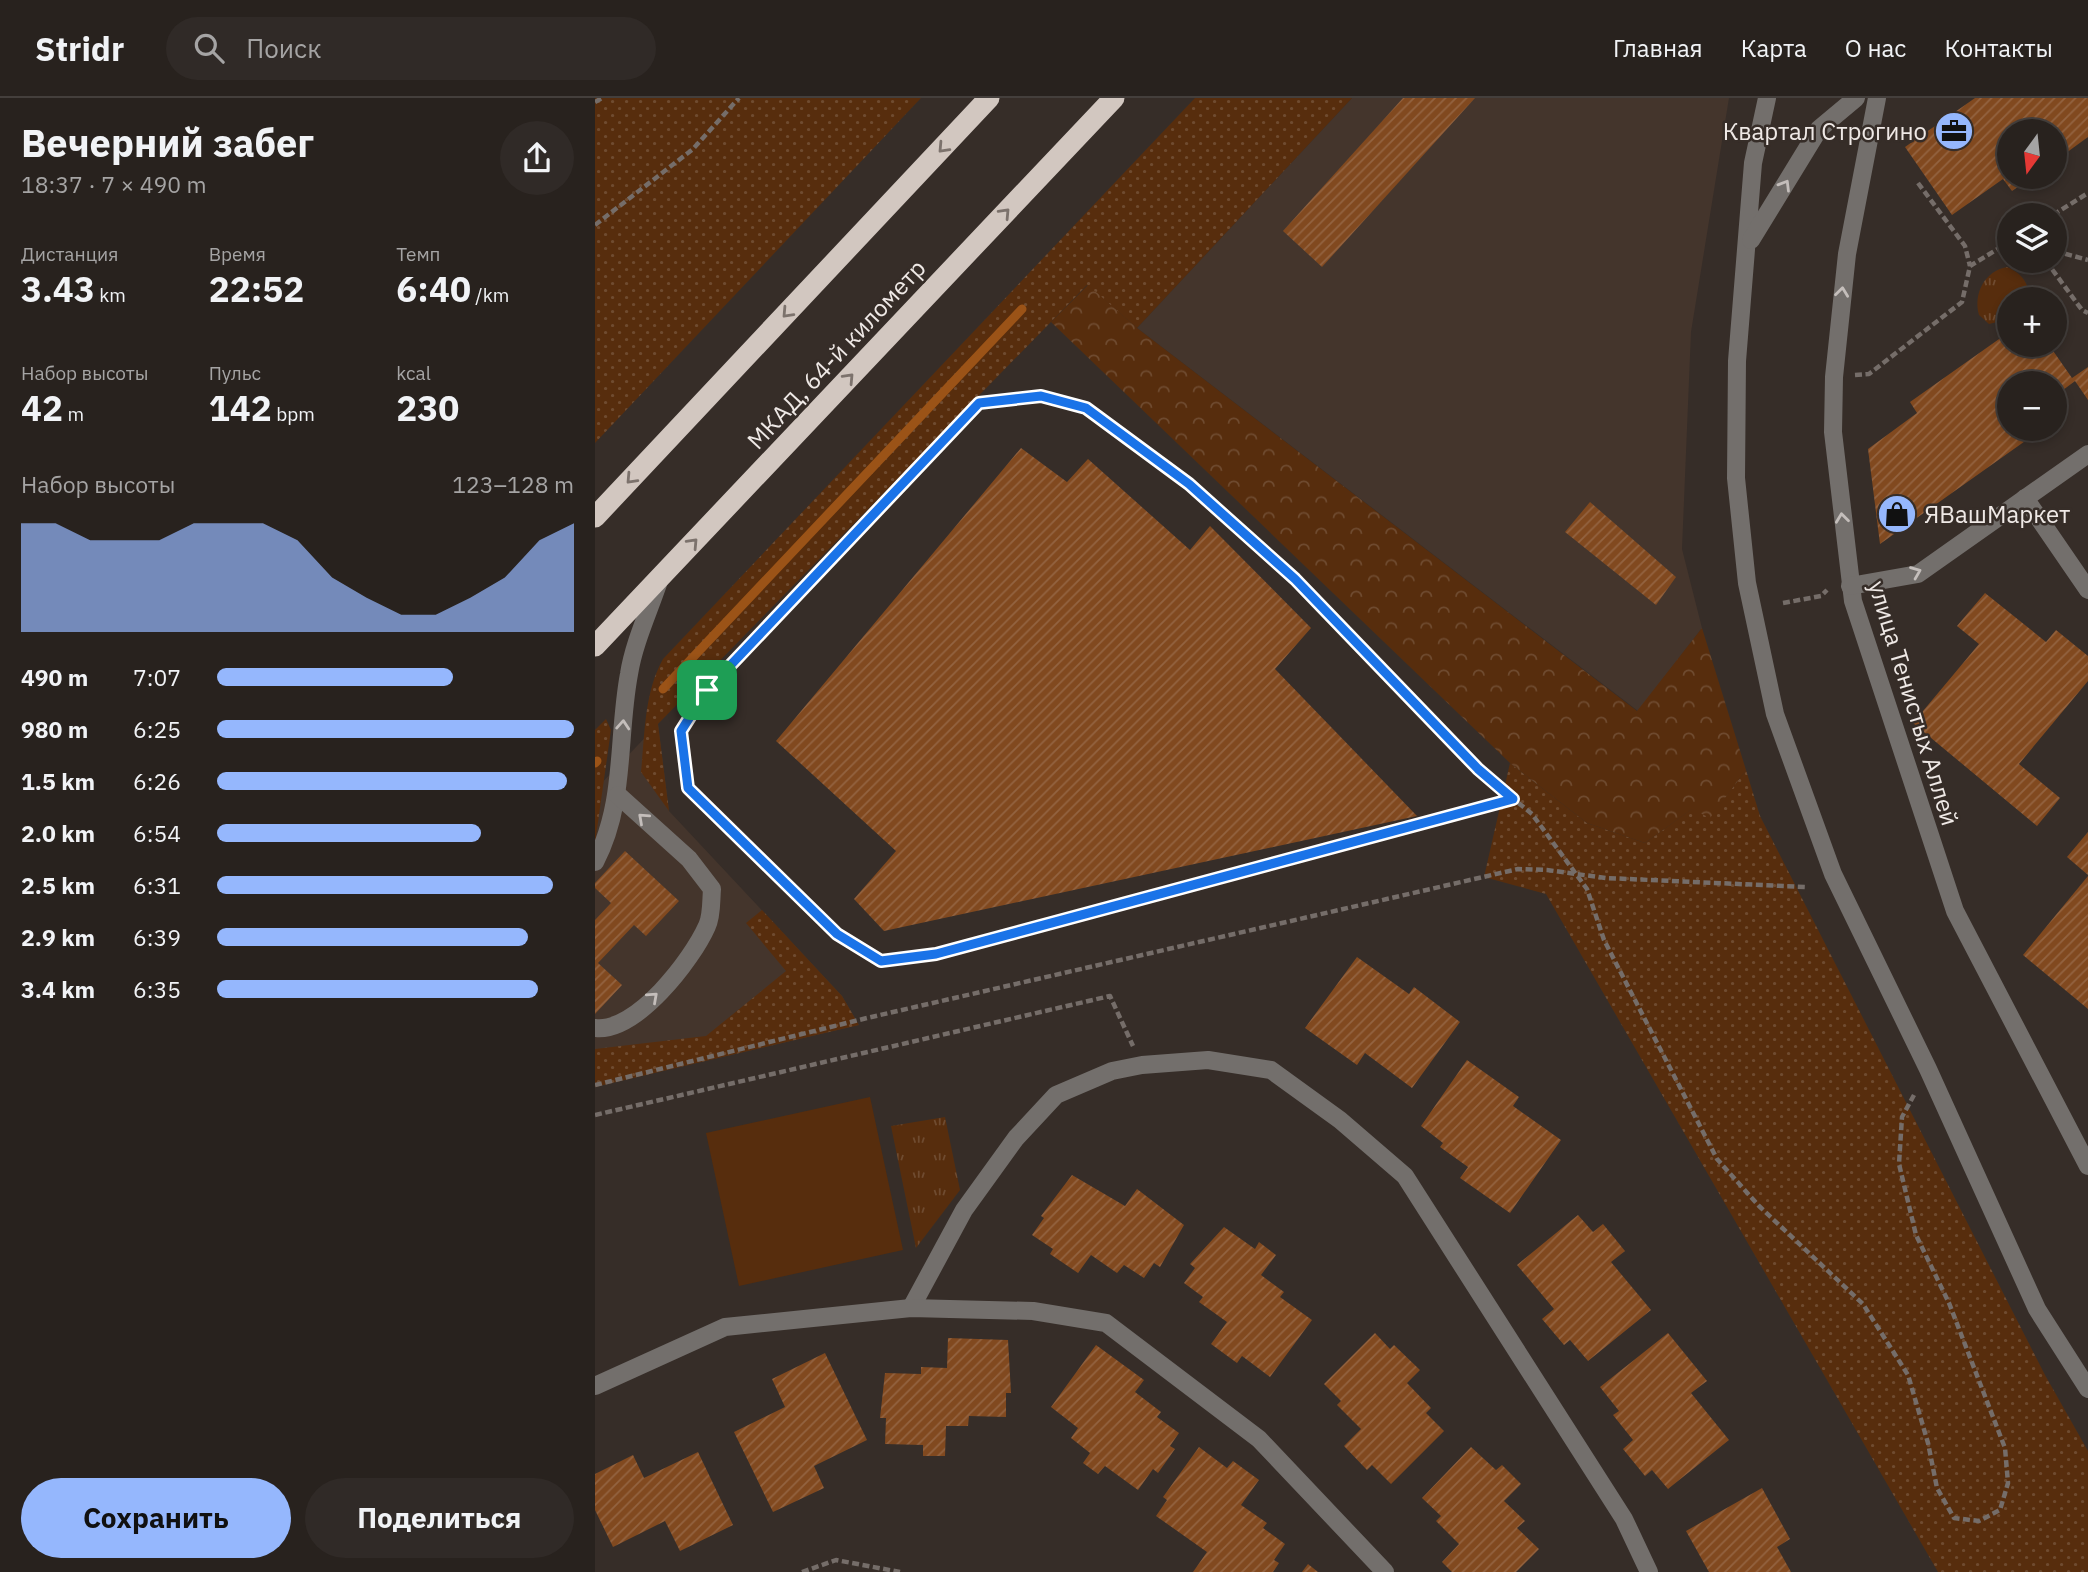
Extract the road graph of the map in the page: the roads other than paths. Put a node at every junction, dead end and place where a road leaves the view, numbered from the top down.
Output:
1 (989, 98) edge
2 (1114, 98) edge
3 (1767, 98) edge
4 (1856, 98) edge
5 (1877, 98) edge
6 (1749, 243) junction
7 (2088, 454) edge
8 (2025, 498) junction
9 (595, 517) edge
10 (660, 578) junction
11 (1850, 586) junction
12 (2088, 590) edge
13 (595, 646) edge
14 (618, 795) junction
15 (595, 862) edge
16 (595, 1028) edge
17 (2088, 1166) edge
18 (911, 1308) junction
19 (595, 1387) edge
20 (2088, 1389) edge
21 (1385, 1572) edge
22 (1649, 1572) edge

1 -> 9 highway
10 -> 2 highway, МКАД, 64-й километр
3 - 6 street
6 -> 4 street
11 -> 5 street, улица Тенистых Аллей
6 - 20 street
7 - 8 street
11 -> 8 street
8 - 12 street
10 - 13 highway, МКАД, 64-й километр
14 -> 10 street
11 - 17 street, улица Тенистых Аллей
14 - 15 street
16 -> 14 street
18 - 19 street
18 - 21 street
18 - 22 street

